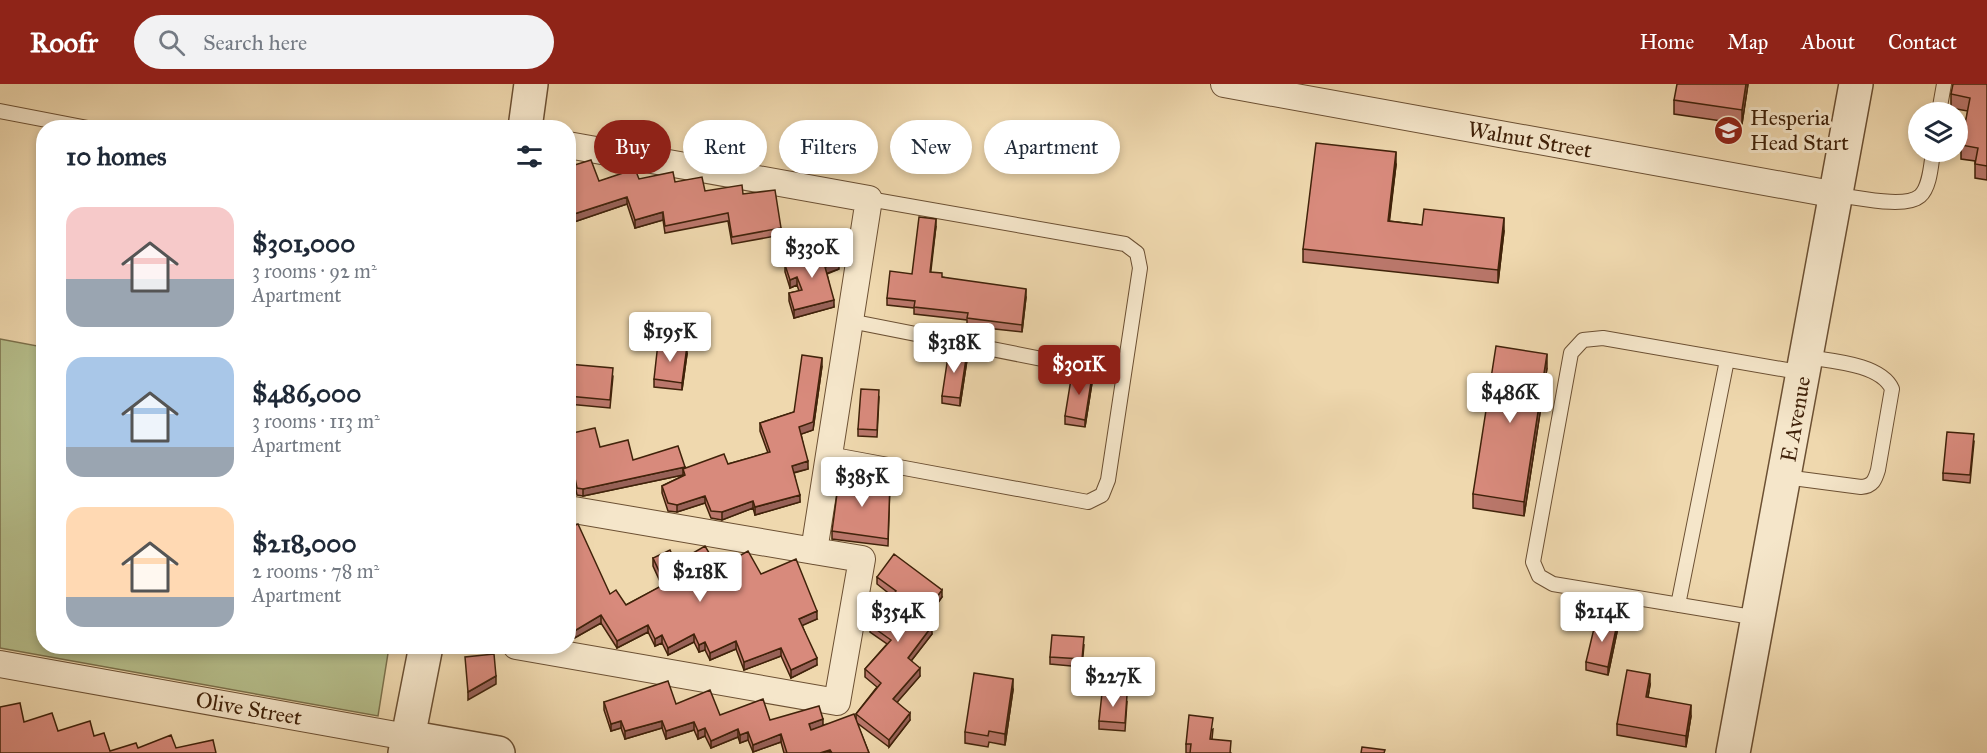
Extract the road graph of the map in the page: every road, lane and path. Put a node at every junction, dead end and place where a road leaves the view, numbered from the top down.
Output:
1 (531, 84) edge
2 (1224, 84) edge
3 (1856, 84) edge
4 (1944, 84) edge
5 (1941, 102) edge
6 (0, 111) edge
7 (47, 120) edge
8 (526, 120) edge
9 (576, 146) edge
10 (1931, 162) edge
11 (1837, 195) junction
12 (869, 200) junction
13 (850, 321) junction
14 (1727, 360) junction
15 (1805, 365) junction
16 (1124, 375) junction
17 (829, 454) junction
18 (1785, 477) junction
19 (576, 510) edge
20 (814, 551) junction
21 (1678, 605) junction
22 (1758, 618) junction
23 (424, 654) edge
24 (562, 654) edge
25 (0, 664) edge
26 (406, 745) edge
27 (498, 753) edge
28 (1732, 753) edge

1 - 8 street
2 - 11 street, Walnut Street
3 - 11 street, E Avenue
4 - 5 lane
6 - 7 lane
9 - 12 street
10 - 11 lane
11 - 15 street, E Avenue
12 - 13 street
12 - 16 lane
13 - 16 lane
13 - 17 street
14 - 15 lane
14 - 21 lane
14 - 21 lane
15 - 18 street, E Avenue
15 - 18 lane
16 - 17 lane
17 - 20 street
18 - 22 street, E Avenue
19 - 20 street
20 - 24 street
21 - 22 lane
22 - 28 street, E Avenue
23 - 26 street
25 - 26 street, Olive Street
26 - 27 street, Olive Street

